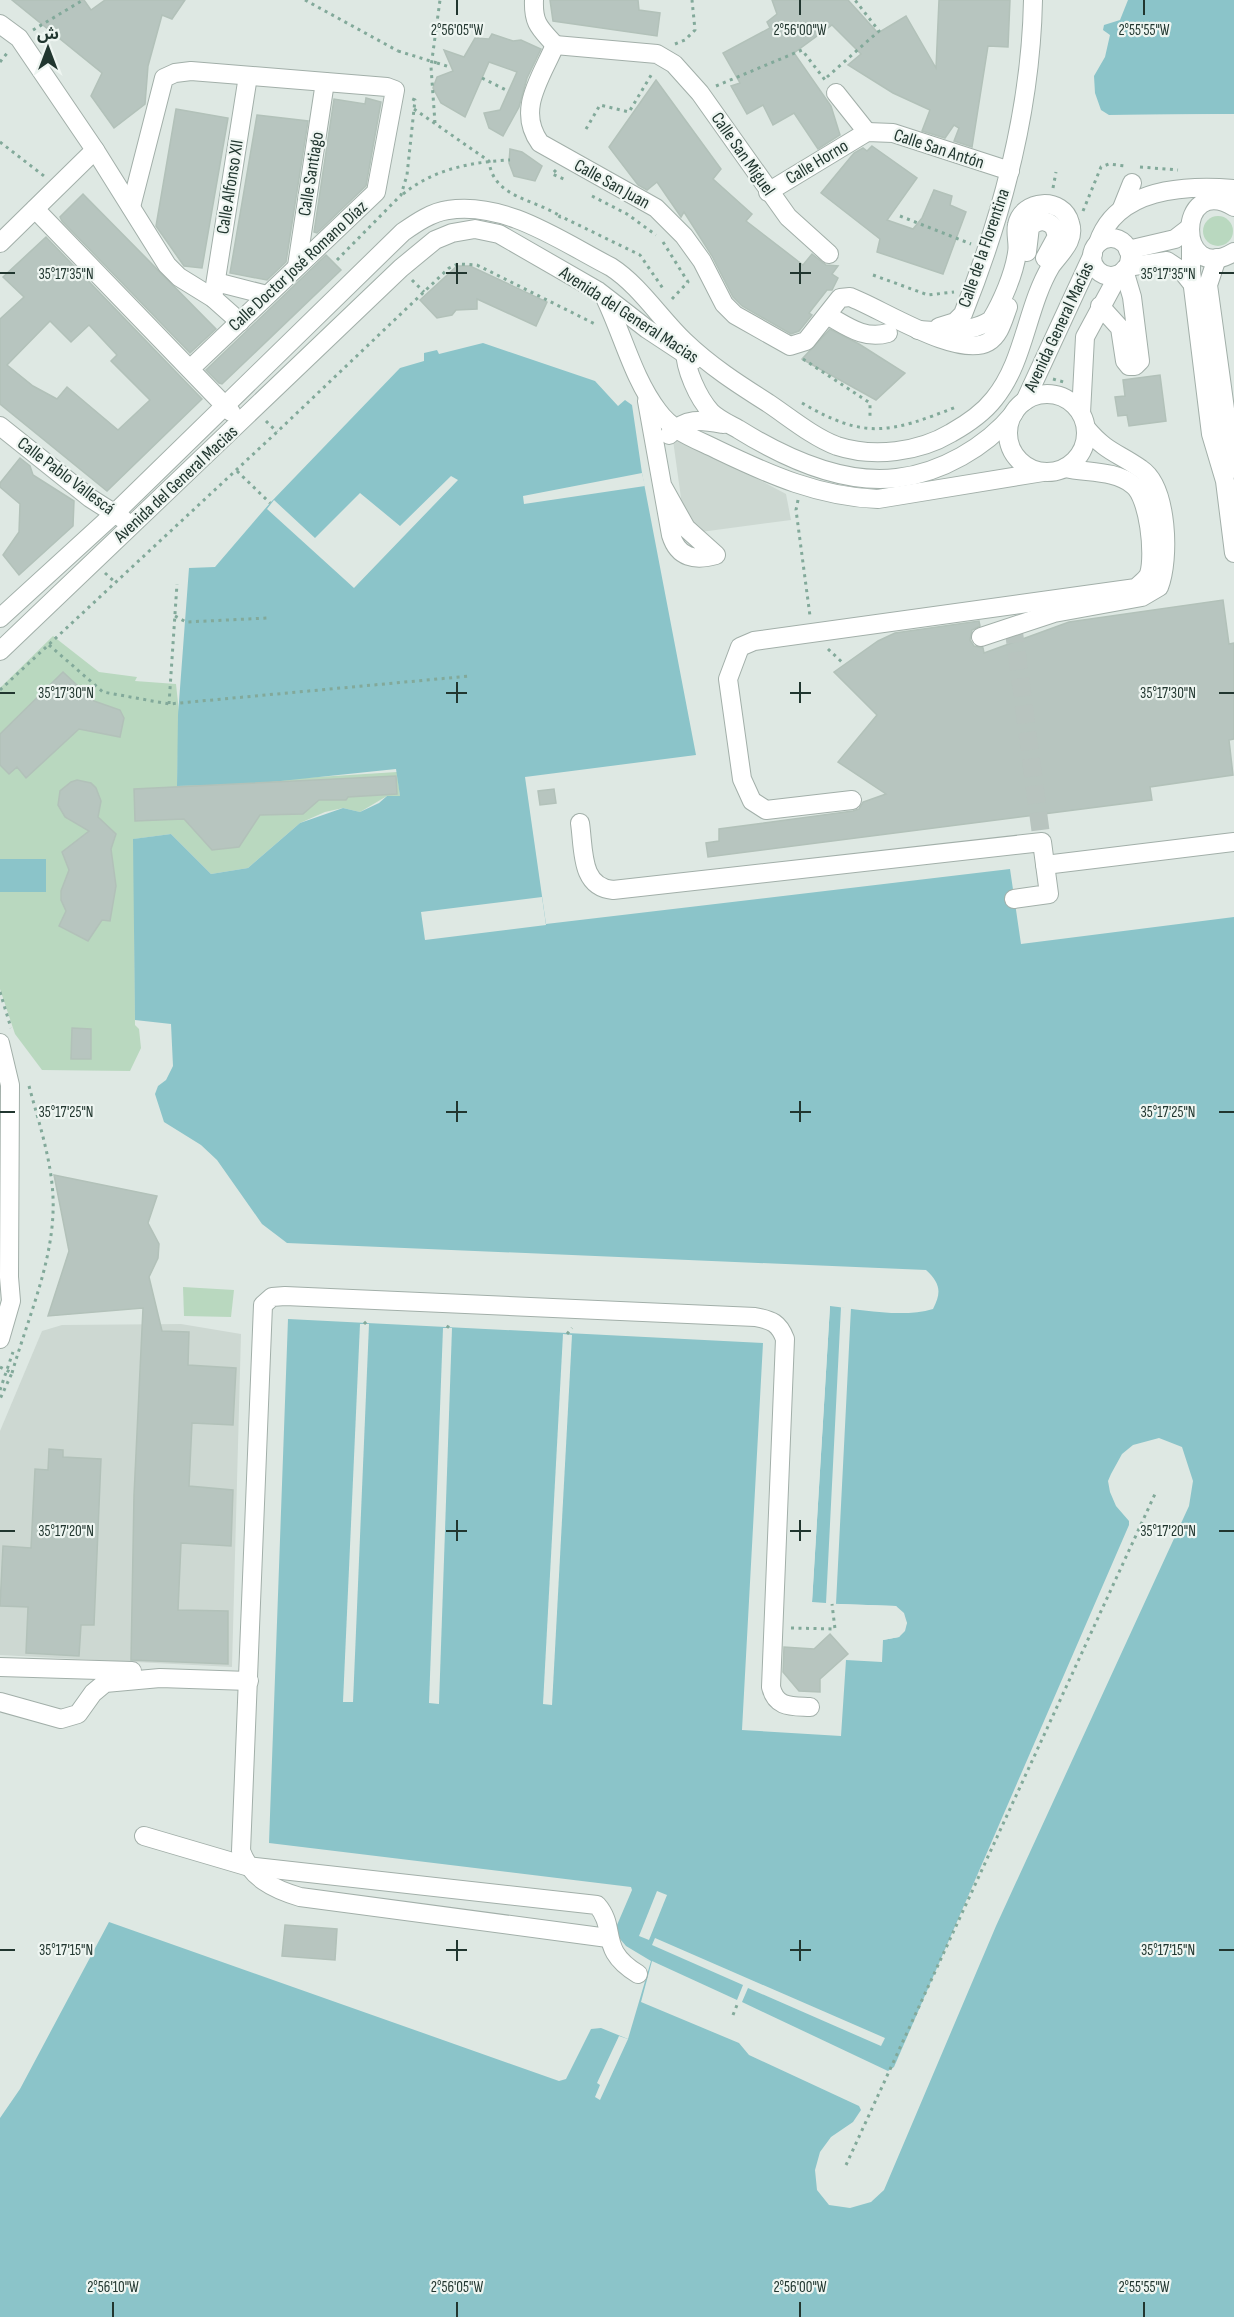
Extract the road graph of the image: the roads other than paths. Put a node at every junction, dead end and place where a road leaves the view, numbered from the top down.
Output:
1 (534, 0) edge
2 (1033, 0) edge
3 (0, 24) edge
4 (555, 45) junction
5 (248, 76) junction
6 (325, 82) junction
7 (836, 93) road end
8 (867, 132) junction
9 (94, 150) junction
10 (1010, 171) junction
11 (1132, 183) dead end
12 (768, 192) junction
13 (1232, 201) edge
14 (131, 207) junction
15 (1200, 207) junction
16 (1122, 208) junction
17 (35, 209) junction
18 (1189, 235) junction
19 (0, 243) edge
20 (829, 254) dead end
21 (1115, 257) junction
22 (1227, 259) edge
23 (297, 266) junction
24 (617, 271) junction
25 (1194, 286) junction
26 (214, 290) junction
27 (601, 293) junction
28 (267, 295) junction
29 (850, 297) junction
30 (1100, 306) junction
31 (827, 315) junction
32 (240, 322) junction
33 (918, 330) junction
34 (983, 331) junction
35 (888, 333) dead end
36 (685, 349) junction
37 (190, 369) junction
38 (645, 393) junction
39 (224, 405) junction
40 (1019, 407) junction
41 (1083, 421) junction
42 (242, 423) junction
43 (0, 426) edge
44 (734, 427) junction
45 (675, 429) junction
46 (657, 452) junction
47 (1065, 468) junction
48 (1043, 472) junction
49 (1225, 481) junction
50 (115, 513) junction
51 (131, 526) junction
52 (1234, 554) edge
53 (716, 555) dead end
54 (0, 618) edge
55 (981, 637) dead end
56 (0, 651) edge
57 (852, 800) dead end
58 (580, 824) dead end
59 (1234, 842) edge
60 (1045, 865) junction
61 (1014, 899) dead end
62 (1, 1048) edge
63 (9, 1277) junction
64 (0, 1296) edge
65 (0, 1339) edge
66 (0, 1667) edge
67 (160, 1678) junction
68 (249, 1681) junction
69 (0, 1702) edge
70 (810, 1707) dead end
71 (144, 1836) dead end
72 (246, 1866) junction
73 (608, 1938) junction
74 (638, 1974) dead end

1 - 4 street
2 - 10 street, Calle de la Florentina
3 - 9 street
4 - 12 street, Calle San Miguel
4 - 31 street, Calle San Juan
5 - 6 street
5 - 14 street
5 - 26 street, Calle Alfonso XII
6 - 23 street, Calle Santiago
6 - 23 street, Calle Doctor José Romano Díaz
7 - 8 street
8 - 10 street, Calle San Antón
8 - 12 street, Calle Horno
9 - 14 street
9 - 17 street
10 - 29 street, Calle de la Florentina
11 - 16 street
12 - 20 street, Calle San Miguel
13 - 15 street
13 - 16 street
14 - 26 street
15 - 18 street
15 - 21 street
16 - 21 street
17 - 19 street
17 - 37 street
18 - 21 street
18 - 22 street
18 - 25 street
21 - 25 street
21 - 30 street
21 - 30 street
21 - 40 street, Avenida General Macías
22 - 49 street
23 - 28 street, Calle Doctor José Romano Díaz
24 - 27 street
24 - 36 street, Avenida del General Macias
24 - 39 street, Avenida del General Macias
25 - 49 street
26 - 28 street
26 - 32 street
27 - 36 street, Avenida del General Macias
27 - 38 street
27 - 42 street, Avenida del General Macias
28 - 32 street, Calle Doctor José Romano Díaz
29 - 31 street
29 - 33 street
30 - 41 street
31 - 35 street
32 - 37 street, Calle Doctor José Romano Díaz
33 - 34 street, Calle de la Florentina
33 - 34 street
34 - 36 street, Avenida del General Macias
36 - 44 street, Avenida General Macías
37 - 39 street
38 - 45 street
38 - 46 street
39 - 42 street
39 - 50 street, Avenida del General Macias
40 - 41 street
40 - 44 street, Avenida General Macías
40 - 48 street
41 - 47 street
41 - 55 street
42 - 51 street, Avenida del General Macias
43 - 50 street, Calle Pablo Vallescá
44 - 45 street
45 - 46 street
45 - 48 street
46 - 53 street
47 - 48 street
47 - 57 street
49 - 52 street
50 - 51 street, Calle Pablo Vallescá
50 - 54 street, Avenida del General Macias
51 - 56 street, Avenida del General Macias
58 - 60 street
59 - 60 street
60 - 61 street
62 - 63 street
63 - 64 street
63 - 65 street
66 - 67 street
67 - 68 street
67 - 69 street
68 - 70 street
68 - 72 street
71 - 72 street
72 - 73 street
72 - 73 street
73 - 74 street

